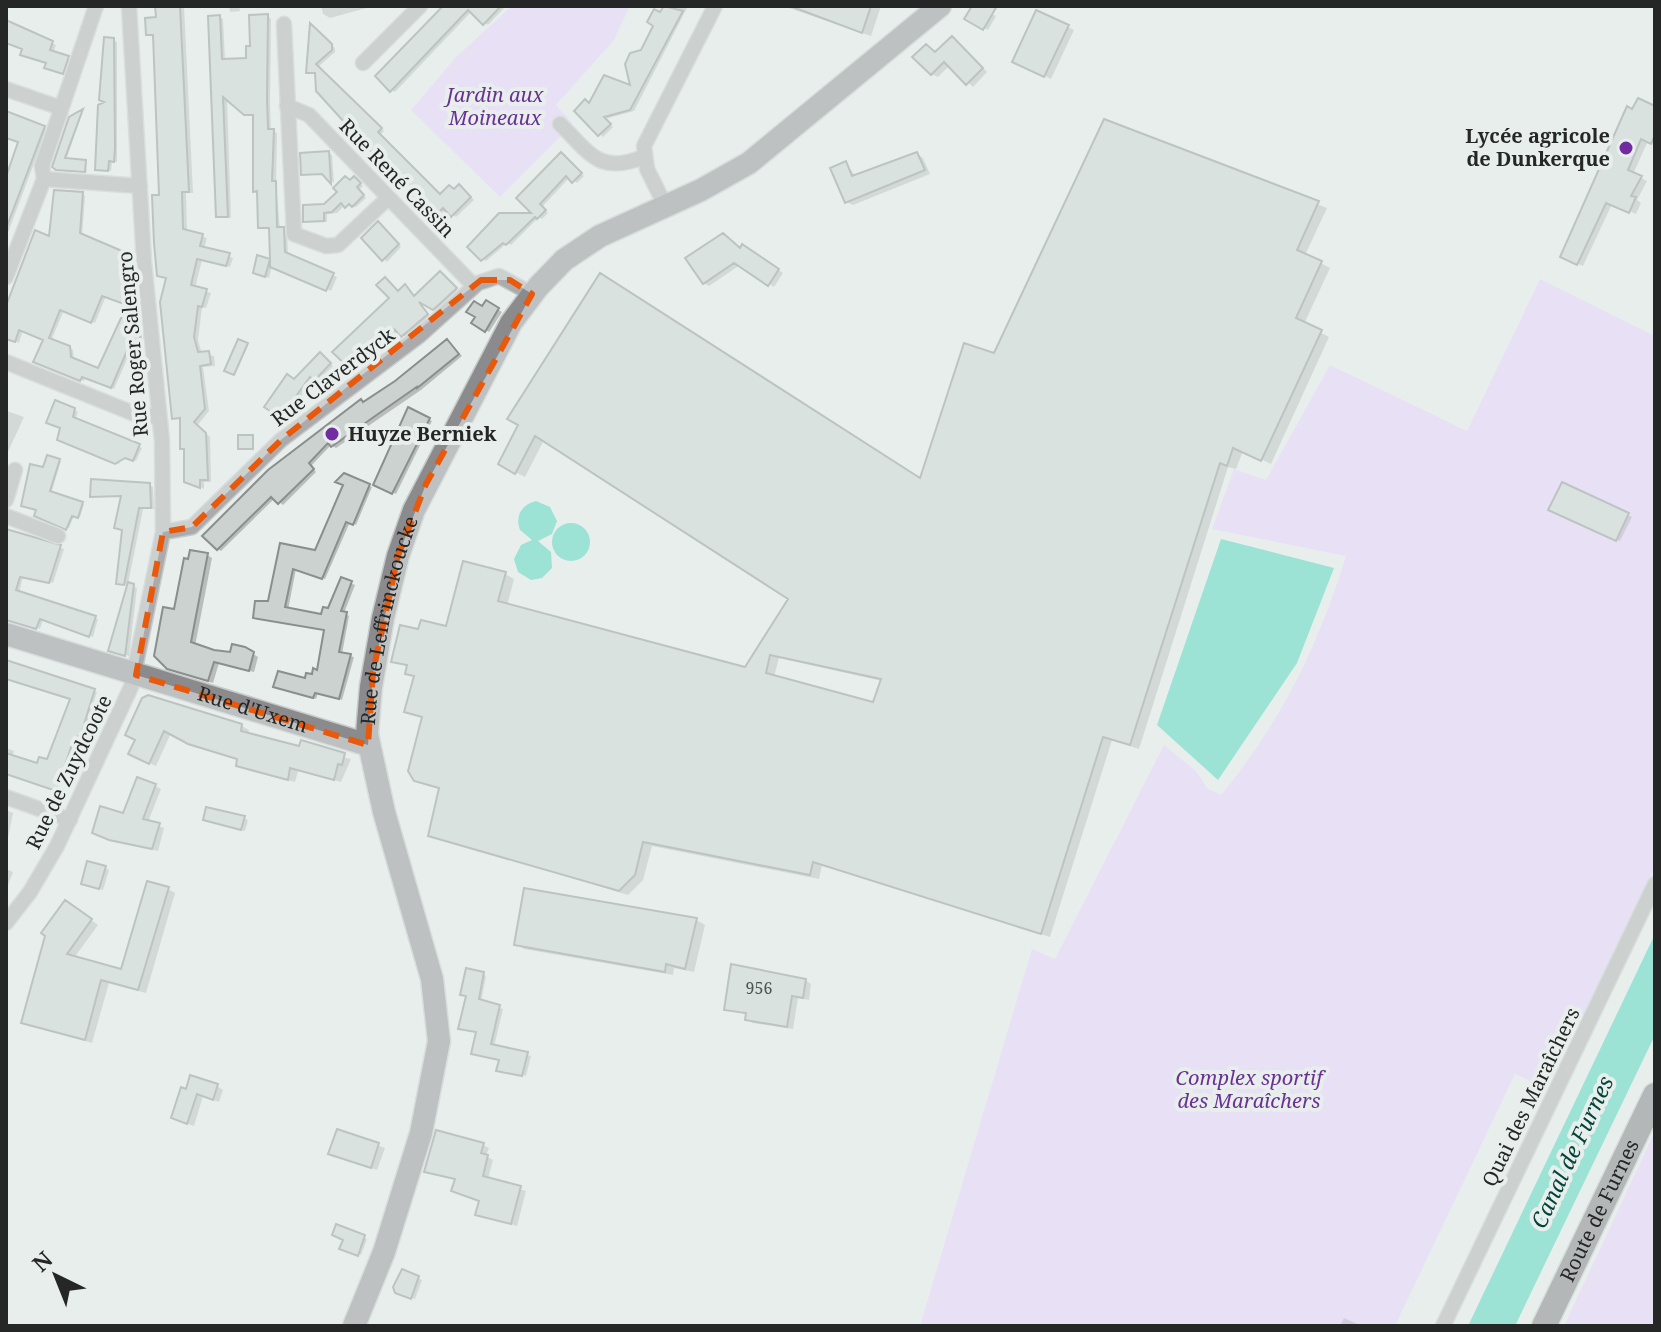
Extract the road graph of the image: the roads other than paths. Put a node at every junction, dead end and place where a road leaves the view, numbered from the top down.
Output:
1 (96, 6) edge
2 (129, 6) edge
3 (420, 6) edge
4 (715, 6) edge
5 (940, 6) edge
6 (284, 24) dead end
7 (363, 63) dead end
8 (6, 89) edge
9 (287, 106) junction
10 (61, 108) junction
11 (560, 124) dead end
12 (643, 157) junction
13 (44, 179) junction
14 (140, 186) junction
15 (388, 198) junction
16 (665, 205) junction
17 (6, 277) edge
18 (474, 286) junction
19 (532, 294) junction
20 (6, 362) edge
21 (159, 417) junction
22 (15, 470) dead end
23 (6, 500) edge
24 (6, 516) edge
25 (163, 532) junction
26 (58, 536) dead end
27 (6, 634) edge
28 (136, 675) junction
29 (368, 745) junction
30 (6, 797) edge
31 (70, 820) junction
32 (1655, 884) edge
33 (6, 923) edge
34 (1655, 1095) edge
35 (354, 1326) edge
36 (1443, 1326) edge
37 (1544, 1326) edge

1 - 10 street
2 - 14 street, Rue Roger Salengro
3 - 7 street
4 - 12 street
5 - 16 main road, Rue de Leffrinckoucke
6 - 9 street
8 - 10 street
9 - 15 street, Rue René Cassin
9 - 15 street
10 - 13 street
11 - 12 street
12 - 16 street
13 - 14 street
13 - 17 street
14 - 21 street, Rue Roger Salengro
15 - 18 street, Rue René Cassin
16 - 19 main road, Rue de Leffrinckoucke
18 - 19 street
18 - 25 street, Rue Claverdyck
19 - 29 main road, Rue de Leffrinckoucke
20 - 21 street
21 - 25 street, Rue Roger Salengro
22 - 23 street
24 - 26 street
25 - 28 street, Rue Roger Salengro
27 - 28 main road, Rue d'Uxem
28 - 29 main road, Rue d'Uxem
28 - 31 street, Rue de Zuydcoote
29 - 35 main road, Rue de Leffrinckoucke
30 - 31 street
31 - 33 street, Rue de Zuydcoote
32 - 36 street, Quai des Maraîchers
34 - 37 main road, Route de Furnes

